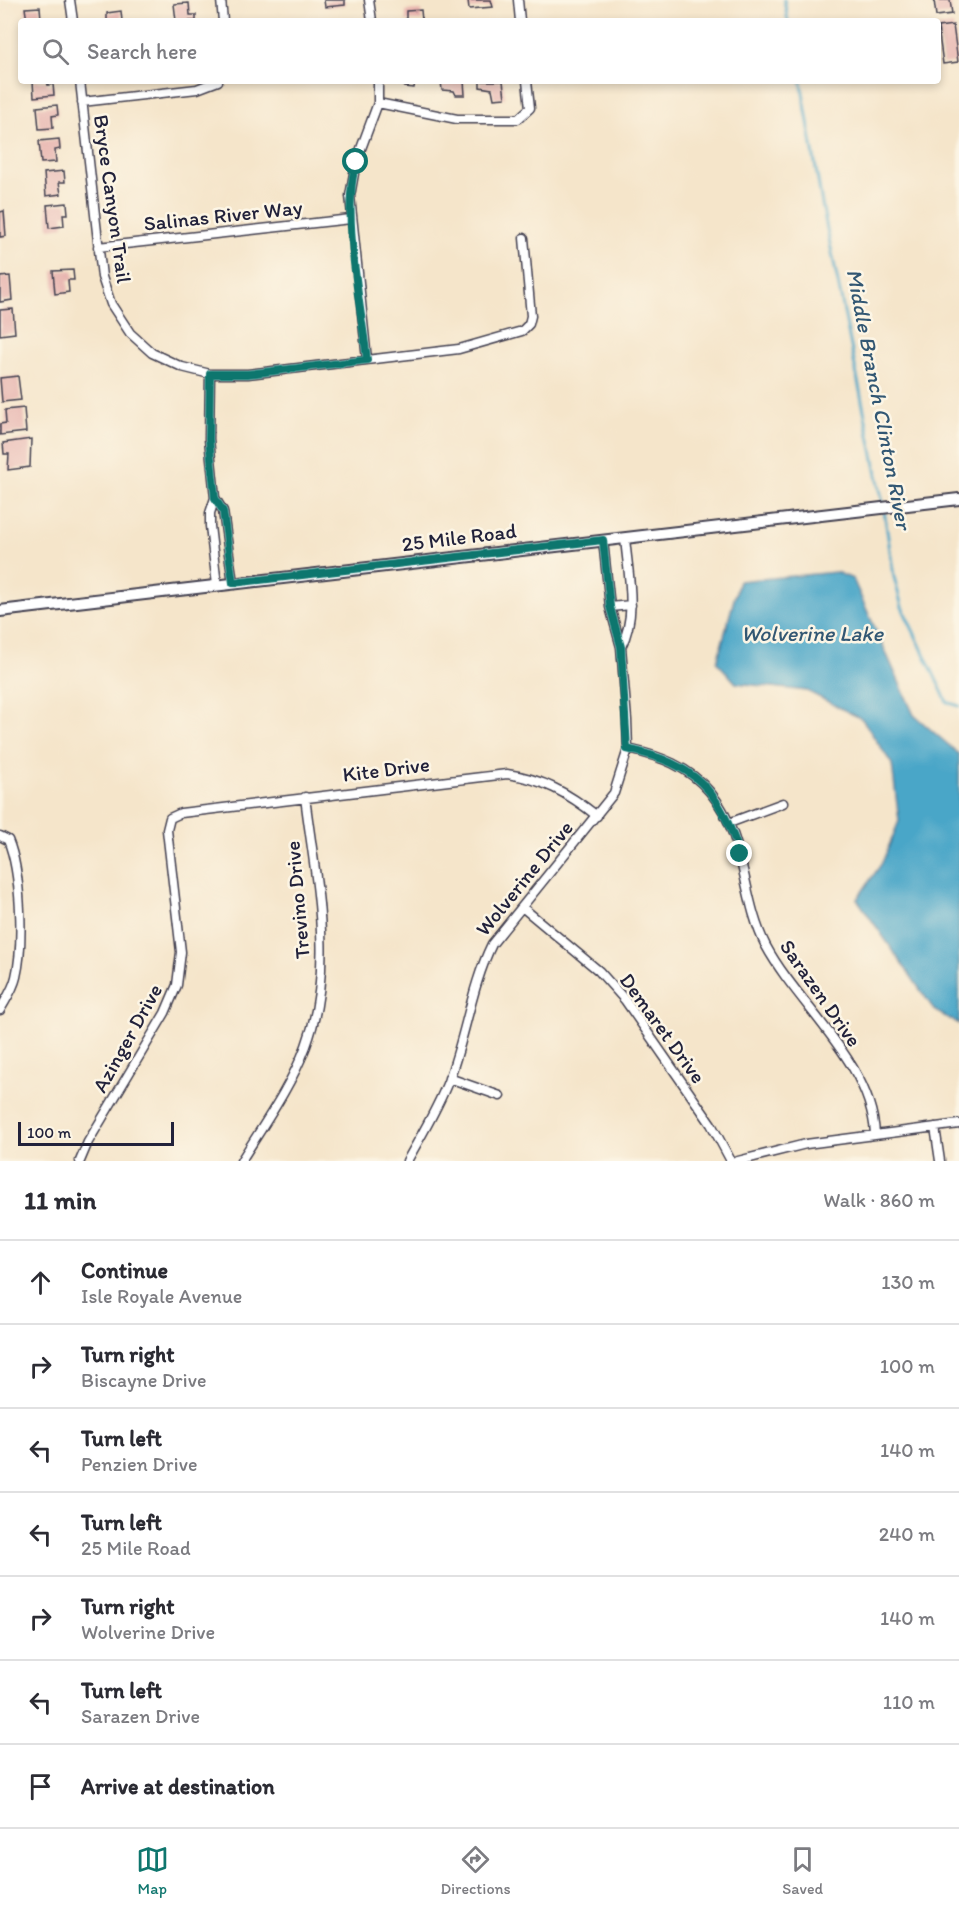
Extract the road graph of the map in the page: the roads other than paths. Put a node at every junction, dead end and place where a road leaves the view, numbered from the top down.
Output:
1 (70, 0) edge
2 (221, 0) edge
3 (369, 0) edge
4 (518, 0) edge
5 (73, 18) edge
6 (223, 18) edge
7 (372, 18) edge
8 (520, 18) edge
9 (80, 84) edge
10 (210, 84) edge
11 (378, 84) edge
12 (527, 84) edge
13 (82, 102) junction
14 (378, 102) junction
15 (351, 219) junction
16 (524, 238) dead end
17 (98, 247) junction
18 (367, 360) junction
19 (210, 374) junction
20 (215, 498) junction
21 (959, 499) edge
22 (625, 538) junction
23 (603, 540) junction
24 (233, 583) junction
25 (217, 585) junction
26 (631, 605) junction
27 (610, 607) junction
28 (0, 611) edge
29 (621, 647) junction
30 (627, 749) junction
31 (304, 797) junction
32 (783, 803) dead end
33 (597, 816) junction
34 (170, 818) joint
35 (729, 823) junction
36 (0, 836) edge
37 (522, 907) junction
38 (0, 1010) edge
39 (449, 1078) junction
40 (500, 1096) dead end
41 (959, 1124) edge
42 (935, 1127) junction
43 (875, 1134) junction
44 (80, 1161) edge
45 (241, 1161) edge
46 (407, 1161) edge
47 (731, 1161) edge
48 (738, 1161) edge
49 (940, 1161) edge

1 - 5 street
2 - 6 street
3 - 7 street
4 - 8 street
9 - 13 street, Bryce Canyon Trail
10 - 13 street
11 - 14 street
12 - 14 street
13 - 17 street, Bryce Canyon Trail
14 - 15 street
15 - 17 street, Salinas River Way
15 - 18 street
16 - 18 street, Bryce Canyon Trail
17 - 19 street, Bryce Canyon Trail
18 - 19 street, Bryce Canyon Trail
19 - 20 street
20 - 24 street
20 - 25 street
21 - 22 street, 25 Mile Road
22 - 23 street, 25 Mile Road
22 - 26 street, Wolverine Drive
23 - 24 street, 25 Mile Road
23 - 27 street, Wolverine Drive
24 - 25 street, 25 Mile Road
25 - 28 street, 25 Mile Road
26 - 27 street
26 - 29 street, Wolverine Drive
27 - 29 street, Wolverine Drive
29 - 30 street, Wolverine Drive
30 - 33 street, Wolverine Drive
30 - 35 street, Sarazen Drive
31 - 33 street, Kite Drive
31 - 34 street, Kite Drive
31 - 45 street, Trevino Drive
32 - 35 street
33 - 37 street, Wolverine Drive
34 - 44 street, Azinger Drive
35 - 43 street, Sarazen Drive
36 - 38 street
37 - 39 street, Wolverine Drive
37 - 47 street, Demaret Drive
39 - 40 street
39 - 46 street, Wolverine Drive
41 - 42 street
42 - 43 street
42 - 49 street
43 - 48 street

